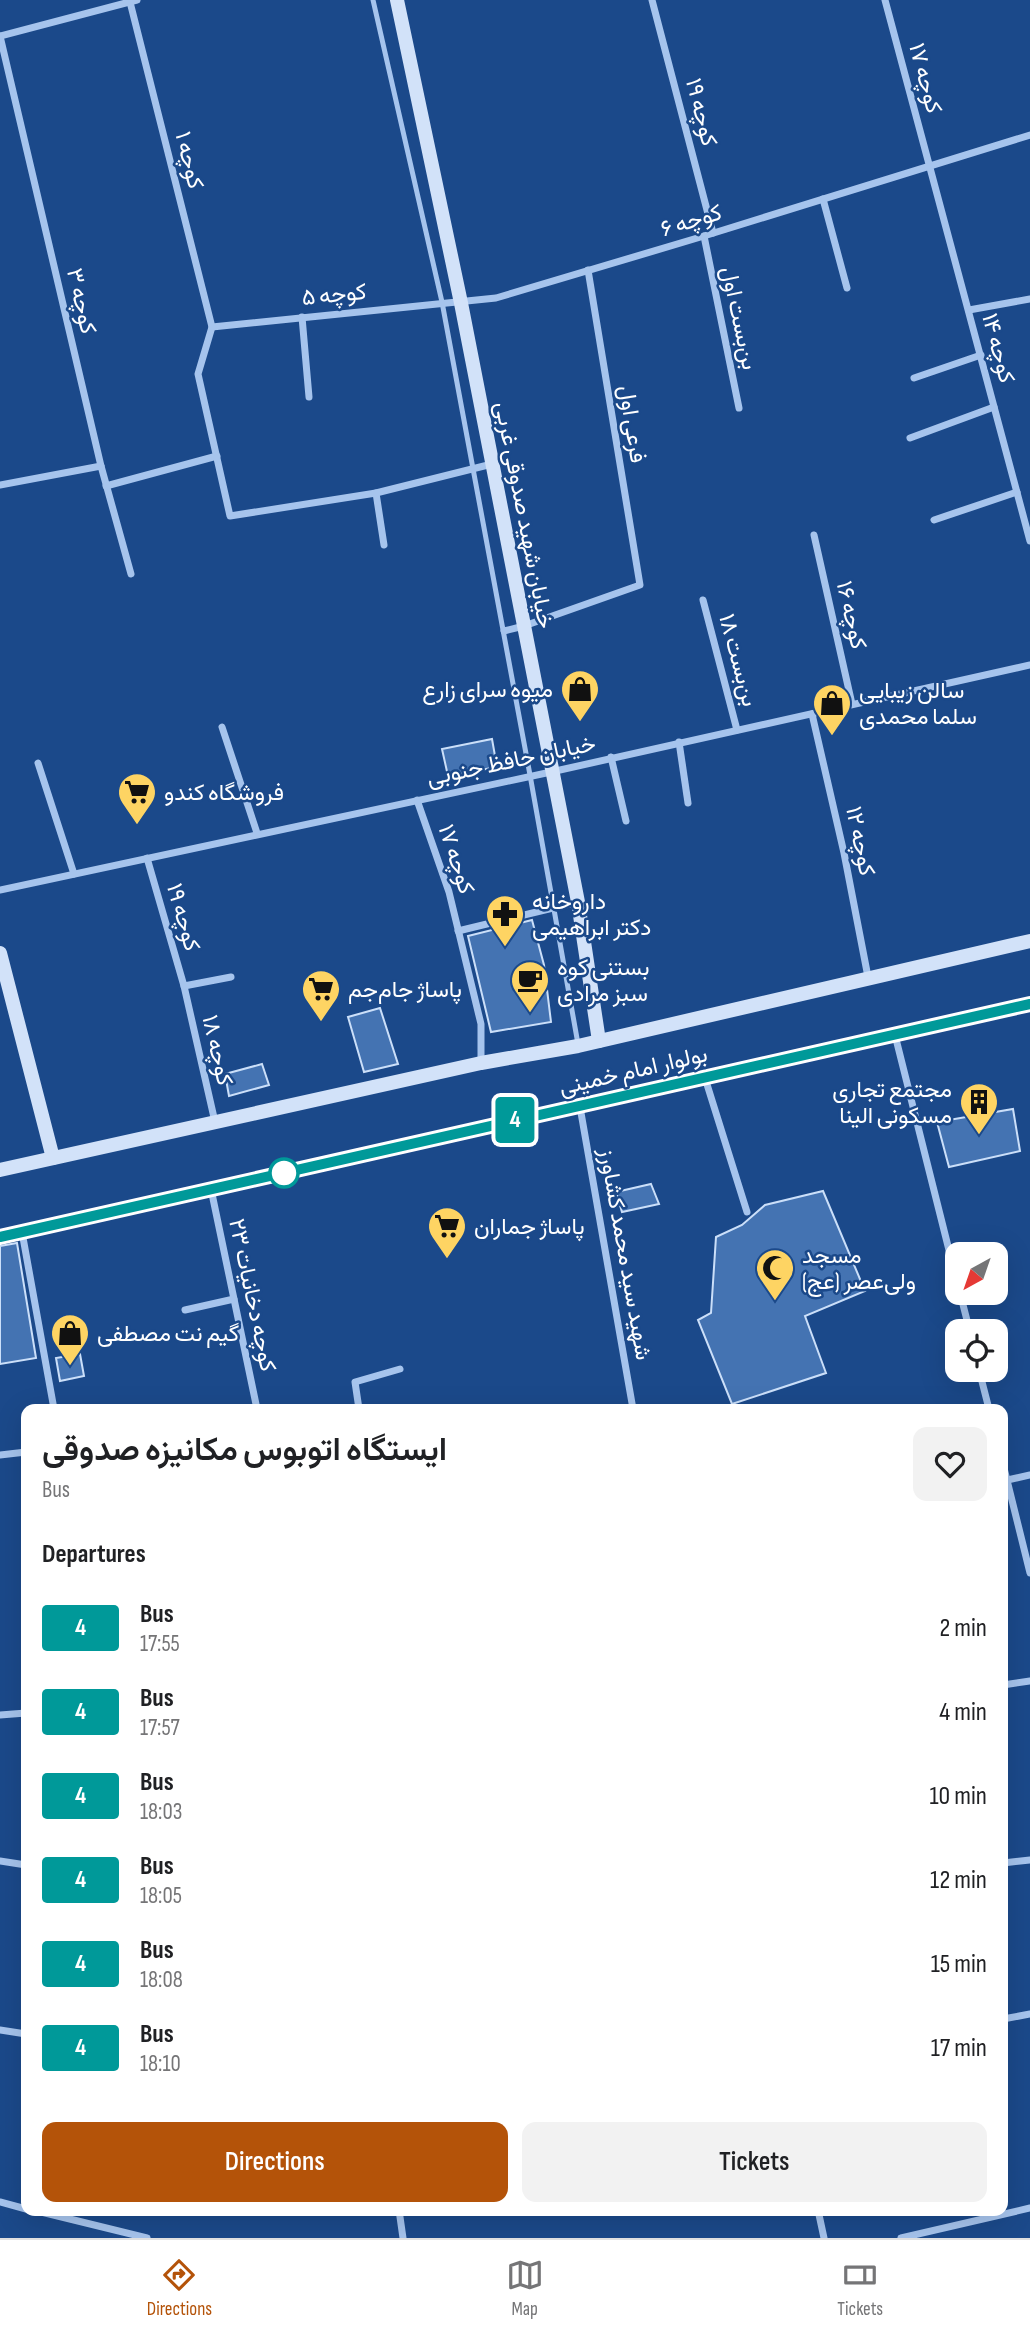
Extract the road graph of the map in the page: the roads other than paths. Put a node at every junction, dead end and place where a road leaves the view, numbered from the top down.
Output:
1 (373, 0) edge
2 (397, 0) edge
3 (652, 0) edge
4 (885, 0) edge
5 (134, 1) edge
6 (121, 2) edge
7 (0, 36) edge
8 (1030, 135) edge
9 (930, 166) junction
10 (823, 199) junction
11 (713, 233) junction
12 (704, 236) junction
13 (588, 270) junction
14 (847, 288) dead end
15 (1030, 299) edge
16 (442, 302) junction
17 (461, 303) junction
18 (969, 310) junction
19 (302, 317) junction
20 (212, 327) junction
21 (981, 355) junction
22 (914, 378) dead end
23 (309, 397) dead end
24 (994, 407) junction
25 (739, 408) dead end
26 (911, 438) dead end
27 (217, 456) junction
28 (492, 464) junction
29 (101, 466) junction
30 (474, 468) junction
31 (0, 485) edge
32 (106, 486) junction
33 (1017, 492) junction
34 (376, 493) junction
35 (934, 520) dead end
36 (814, 535) dead end
37 (1030, 541) edge
38 (384, 545) dead end
39 (131, 574) dead end
40 (703, 600) dead end
41 (524, 626) junction
42 (504, 631) junction
43 (1030, 665) edge
44 (852, 704) junction
45 (811, 714) junction
46 (222, 727) dead end
47 (737, 730) junction
48 (679, 742) junction
49 (611, 757) junction
50 (38, 763) dead end
51 (551, 772) junction
52 (530, 775) junction
53 (417, 800) junction
54 (688, 803) dead end
55 (626, 821) dead end
56 (257, 833) junction
57 (147, 859) junction
58 (74, 874) junction
59 (0, 890) edge
60 (578, 902) junction
61 (555, 908) junction
62 (458, 931) junction
63 (1030, 941) edge
64 (0, 953) edge
65 (231, 977) dead end
66 (868, 977) junction
67 (184, 986) junction
68 (1030, 1004) edge
69 (895, 1034) junction
70 (598, 1041) junction
71 (578, 1046) junction
72 (481, 1063) junction
73 (705, 1077) junction
74 (580, 1106) junction
75 (215, 1122) junction
76 (53, 1158) junction
77 (0, 1170) edge
78 (211, 1189) junction
79 (747, 1212) dead end
80 (22, 1232) junction
81 (0, 1237) edge
82 (947, 1242) edge
83 (234, 1299) junction
84 (185, 1310) dead end
85 (400, 1369) dead end
86 (982, 1382) edge
87 (53, 1404) edge
88 (256, 1404) edge
89 (358, 1404) edge
90 (632, 1404) edge
91 (988, 1404) edge
92 (21, 1453) edge
93 (0, 1455) edge
94 (1030, 1475) edge
95 (1008, 1479) edge
96 (1008, 1491) edge
97 (1030, 1573) edge
98 (1030, 1681) edge
99 (1008, 1684) edge
100 (21, 1713) edge
101 (0, 1715) edge
102 (1030, 1860) edge
103 (0, 1861) edge
104 (1008, 1862) edge
105 (21, 1865) edge
106 (1030, 2014) edge
107 (1008, 2018) edge
108 (0, 2030) edge
109 (21, 2033) edge
110 (0, 2202) edge
111 (21, 2208) edge
112 (1030, 2208) edge
113 (1008, 2213) edge
114 (57, 2216) edge
115 (400, 2216) edge
116 (819, 2216) edge
117 (996, 2216) edge
118 (147, 2238) edge
119 (403, 2238) edge
120 (824, 2238) edge
121 (901, 2238) edge

1 - 16 lane
2 - 17 main road, خیابان شهید صدوقی غربی
3 - 11 street, کوچه ۱۹
4 - 9 street, کوچه ۱۷
5 - 6 street
5 - 20 street, کوچه ۱
6 - 7 street
7 - 29 street, کوچه ۳
8 - 9 street
9 - 10 street, کوچه ۶
9 - 18 street, کوچه ۱۴
10 - 11 street, کوچه ۶
10 - 14 street
11 - 12 street, کوچه ۶
12 - 13 street, کوچه ۶
12 - 25 street, بن‌بست اول
13 - 17 street, کوچه ۶
13 - 41 street, فرعی اول
15 - 18 street
16 - 17 street, کوچه ۵
16 - 19 street, کوچه ۵
16 - 30 lane
17 - 28 main road, خیابان شهید صدوقی غربی
18 - 21 street, کوچه ۱۴
19 - 20 street, کوچه ۵
19 - 23 street
20 - 27 street
21 - 22 street
21 - 24 street, کوچه ۱۴
24 - 26 street
24 - 33 street, کوچه ۱۴
27 - 32 street
27 - 34 street
28 - 30 street
28 - 41 main road, خیابان شهید صدوقی غربی
29 - 31 street
29 - 32 street, کوچه ۳
30 - 34 street
30 - 42 lane
32 - 39 street, کوچه ۳
33 - 35 street
33 - 37 street, کوچه ۱۴
34 - 38 street
36 - 44 street, کوچه ۱۶
40 - 47 street, بن‌بست ۱۸
41 - 42 street
41 - 51 main road, خیابان شهید صدوقی غربی
42 - 52 lane
43 - 44 street, خیابان حافظ جنوبی
44 - 45 street, خیابان حافظ جنوبی
45 - 47 street, خیابان حافظ جنوبی
45 - 66 street, کوچه ۱۲
46 - 56 street
47 - 48 street, خیابان حافظ جنوبی
48 - 49 street, خیابان حافظ جنوبی
48 - 54 street
49 - 51 street, خیابان حافظ جنوبی
49 - 55 street
50 - 58 street
51 - 52 street, خیابان حافظ جنوبی
51 - 60 main road, خیابان شهید صدوقی غربی
52 - 53 street, خیابان حافظ جنوبی
52 - 61 lane
53 - 56 street, خیابان حافظ جنوبی
53 - 62 street, کوچه ۱۷
56 - 57 street, خیابان حافظ جنوبی
57 - 58 street, خیابان حافظ جنوبی
57 - 67 street, کوچه ۱۹
58 - 59 street, خیابان حافظ جنوبی
60 - 61 street
60 - 70 main road, خیابان شهید صدوقی غربی
61 - 62 street
61 - 71 lane
62 - 72 street
63 - 66 main road, بولوار امام خمینی
64 - 76 main road
65 - 67 street
66 - 70 main road, بولوار امام خمینی
67 - 75 street, کوچه ۱۸
68 - 69 main road, بولوار امام خمینی
69 - 73 main road, بولوار امام خمینی
69 - 82 street
70 - 71 main road, بولوار امام خمینی
71 - 72 main road, بولوار امام خمینی
72 - 75 main road, بولوار امام خمینی
73 - 74 main road, بولوار امام خمینی
73 - 79 street
74 - 78 main road, بولوار امام خمینی
74 - 90 street, شهید سید محمد کشاورز
75 - 76 main road, بولوار امام خمینی
76 - 77 main road, بولوار امام خمینی
78 - 80 main road, بولوار امام خمینی
78 - 83 street, کوچه دخانیات ۲۳
80 - 81 main road, بولوار امام خمینی
80 - 87 street
83 - 84 street
83 - 88 street, کوچه دخانیات ۲۳
85 - 89 street
86 - 91 street
92 - 93 street
94 - 95 street
96 - 97 street
98 - 99 street
100 - 101 street
102 - 104 street
103 - 105 street
106 - 107 street
108 - 109 street
110 - 111 street
112 - 113 street
114 - 118 street
115 - 119 street
116 - 120 street
117 - 121 street

